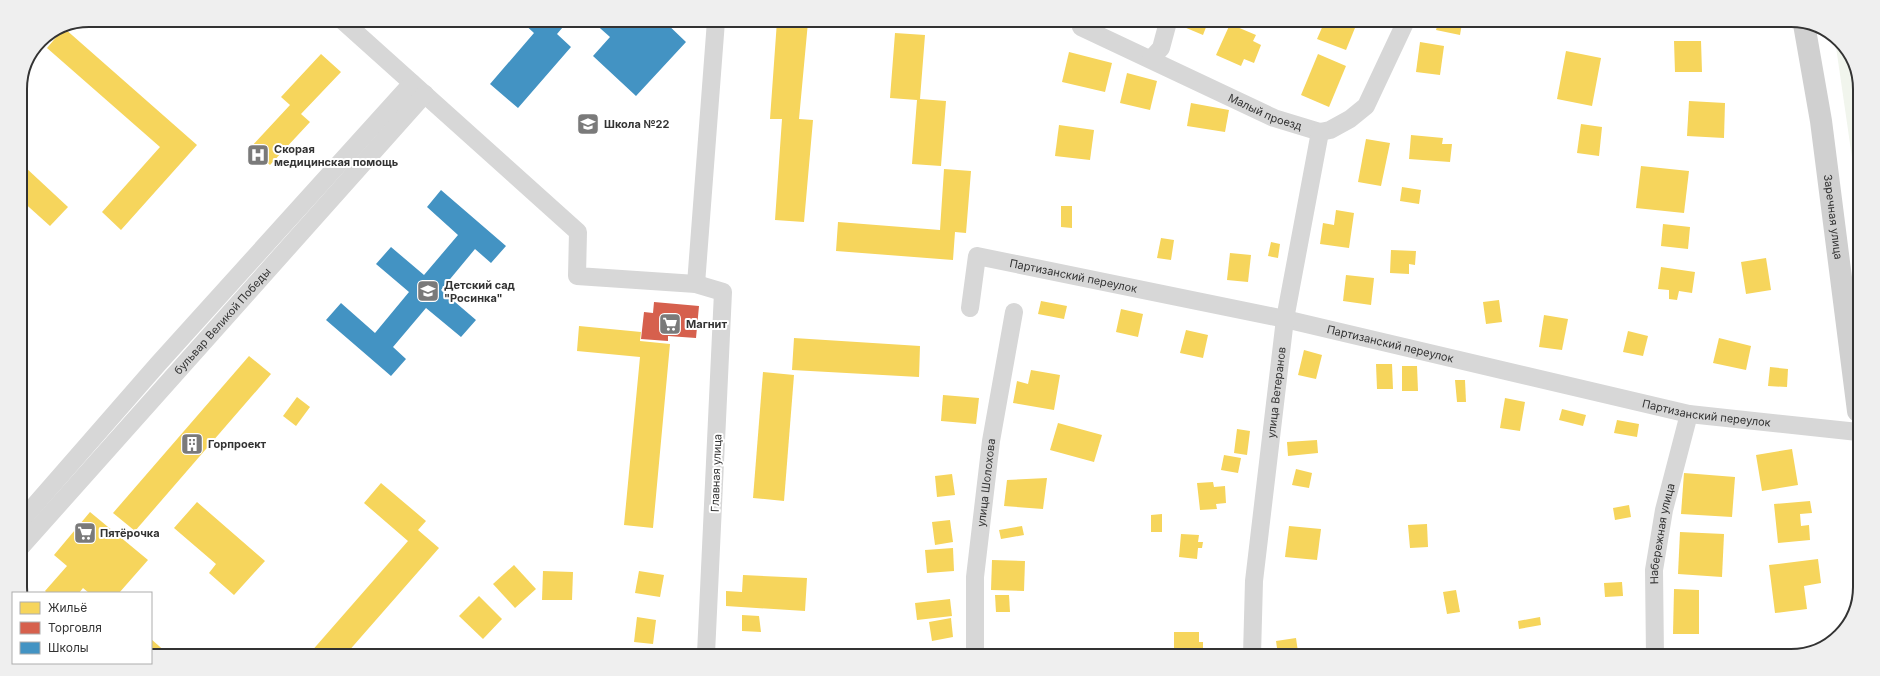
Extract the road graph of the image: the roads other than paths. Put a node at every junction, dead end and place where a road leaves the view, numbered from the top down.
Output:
1 (351, 27) edge
2 (716, 27) edge
3 (1080, 27) dead end
4 (1167, 27) edge
5 (1403, 27) edge
6 (1805, 29) edge
7 (1151, 59) junction
8 (418, 88) junction
9 (1320, 132) junction
10 (696, 284) junction
11 (970, 308) dead end
12 (1014, 312) dead end
13 (1285, 319) junction
14 (1853, 372) edge
15 (1689, 414) junction
16 (1853, 431) edge
17 (27, 514) edge
18 (27, 540) edge
19 (706, 649) edge
20 (975, 649) edge
21 (1252, 649) edge
22 (1655, 649) edge

1 - 8 street
2 - 10 street
3 - 7 street, Малый проезд
4 - 7 street
5 - 9 street
6 - 14 street, Заречная улица
7 - 9 street, Малый проезд
8 - 10 street
8 - 17 street, бульвар Великой Победы
8 - 18 street, бульвар Великой Победы
9 - 13 street, улица Ветеранов
10 - 19 street, Главная улица
11 - 13 street, Партизанский переулок
12 - 20 street, улица Шолохова
13 - 15 street, Партизанский переулок
13 - 21 street, улица Ветеранов
15 - 16 street, Партизанский переулок
15 - 22 street, Набережная улица

